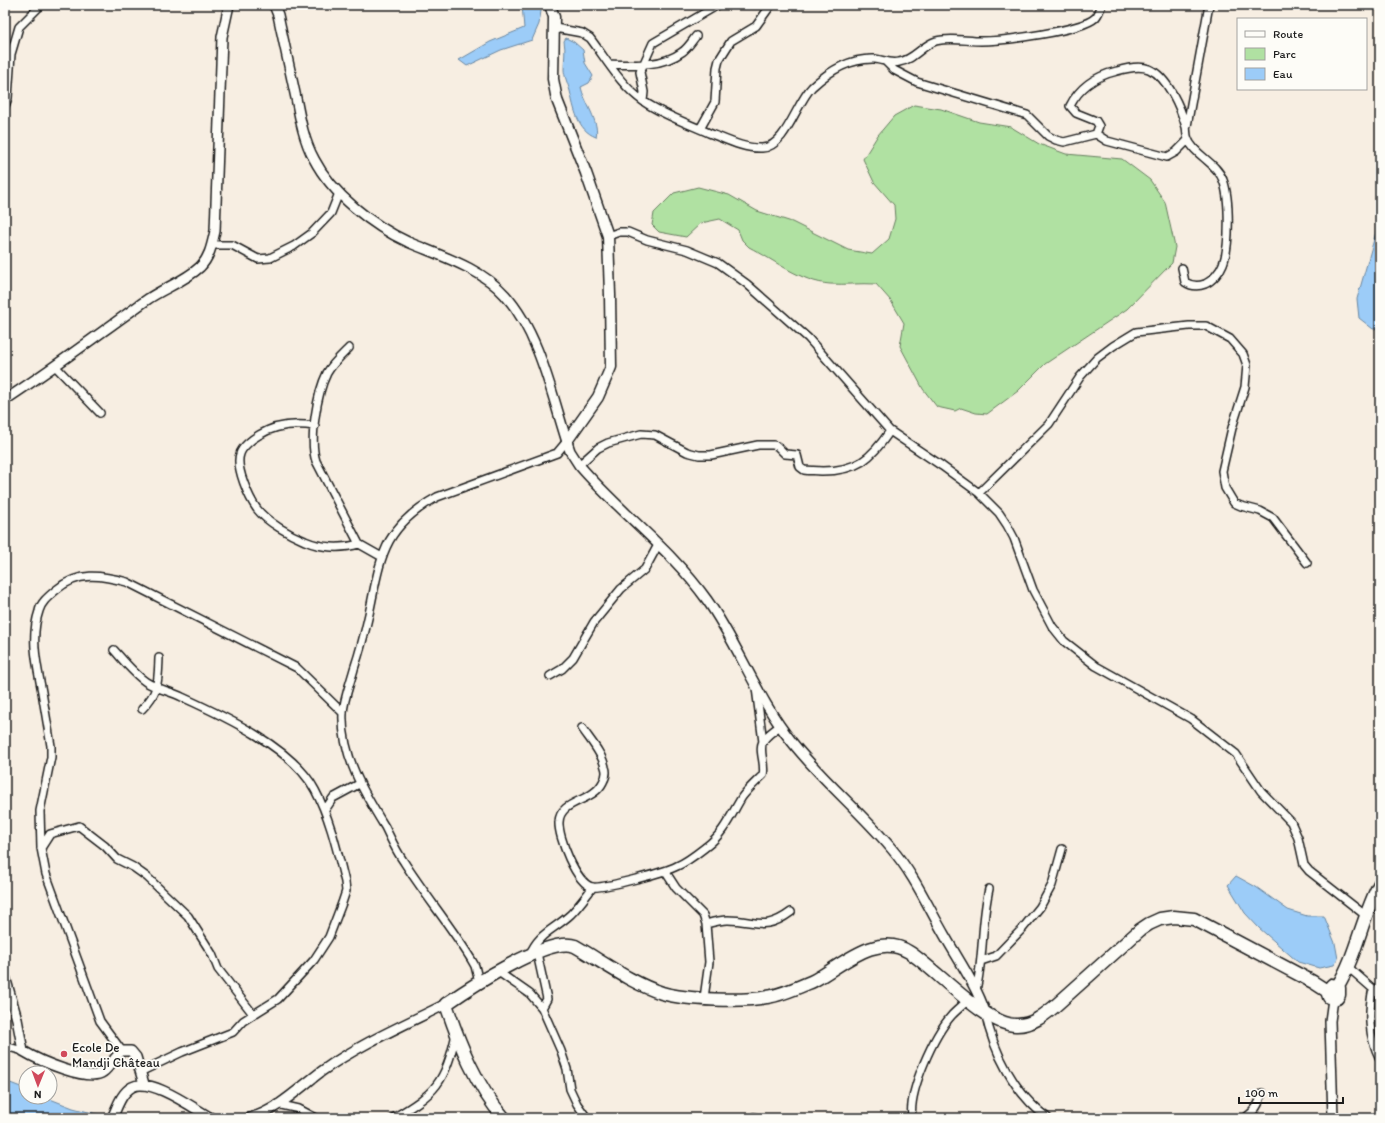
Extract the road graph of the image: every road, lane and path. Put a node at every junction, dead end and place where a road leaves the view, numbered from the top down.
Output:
1 (41, 5) edge
2 (229, 5) edge
3 (274, 5) edge
4 (550, 5) edge
5 (718, 5) edge
6 (771, 5) edge
7 (1102, 5) edge
8 (1209, 5) edge
9 (554, 28) junction
10 (696, 36) dead end
11 (885, 61) junction
12 (609, 64) junction
13 (643, 64) junction
14 (643, 101) junction
15 (5, 106) edge
16 (1186, 128) junction
17 (700, 129) junction
18 (1096, 134) junction
19 (1188, 140) junction
20 (340, 193) junction
21 (608, 236) junction
22 (212, 245) junction
23 (1182, 268) dead end
24 (349, 348) dead end
25 (56, 366) junction
26 (5, 400) edge
27 (100, 413) dead end
28 (315, 426) junction
29 (890, 431) junction
30 (567, 441) junction
31 (579, 465) junction
32 (979, 493) junction
33 (359, 544) junction
34 (658, 545) junction
35 (382, 557) junction
36 (1307, 563) dead end
37 (114, 650) dead end
38 (159, 658) dead end
39 (550, 676) dead end
40 (755, 683) junction
41 (157, 688) junction
42 (142, 709) dead end
43 (343, 713) junction
44 (780, 726) junction
45 (582, 728) dead end
46 (763, 742) junction
47 (359, 784) junction
48 (333, 798) junction
49 (319, 799) junction
50 (325, 810) junction
51 (41, 848) junction
52 (1062, 849) dead end
53 (665, 871) junction
54 (1380, 883) edge
55 (594, 888) junction
56 (989, 889) dead end
57 (791, 912) dead end
58 (1365, 915) junction
59 (706, 924) junction
60 (533, 954) junction
61 (981, 961) junction
62 (1348, 967) junction
63 (497, 971) junction
64 (5, 977) edge
65 (478, 982) junction
66 (1373, 988) junction
67 (976, 990) junction
68 (1332, 992) junction
69 (1380, 995) edge
70 (704, 998) junction
71 (968, 1000) junction
72 (446, 1004) junction
73 (542, 1008) junction
74 (986, 1012) junction
75 (253, 1014) junction
76 (456, 1033) junction
77 (5, 1046) edge
78 (122, 1051) junction
79 (23, 1052) junction
80 (1380, 1059) edge
81 (140, 1072) junction
82 (144, 1084) junction
83 (1262, 1093) dead end
84 (277, 1104) junction
85 (112, 1118) edge
86 (211, 1118) edge
87 (250, 1118) edge
88 (316, 1118) edge
89 (393, 1118) edge
90 (504, 1118) edge
91 (587, 1118) edge
92 (912, 1118) edge
93 (1048, 1118) edge
94 (1245, 1118) edge
95 (1332, 1118) edge

1 - 15 street
2 - 22 main road
3 - 20 main road
4 - 9 main road
5 - 13 street
6 - 17 street
7 - 11 street
8 - 16 street
9 - 12 street
9 - 21 main road
10 - 13 street
11 - 17 street
11 - 18 street
12 - 13 street
12 - 14 street
13 - 14 street
14 - 17 street
16 - 18 street
16 - 19 street
18 - 19 street
19 - 23 street
20 - 22 street
20 - 30 main road
21 - 29 street
21 - 30 main road
22 - 25 main road
24 - 28 street
25 - 26 main road
25 - 27 street
28 - 33 street
28 - 33 street
29 - 31 street
29 - 32 street
30 - 31 main road
30 - 35 street
31 - 34 main road
32 - 36 street
32 - 58 street
33 - 35 street
34 - 39 street
34 - 40 main road
35 - 43 street
37 - 41 street
38 - 41 street
40 - 44 main road
40 - 46 street
41 - 42 street
41 - 49 street
43 - 47 street
43 - 51 street
44 - 46 street
44 - 67 main road
45 - 55 street
46 - 53 street
47 - 48 street
47 - 65 street
48 - 49 street
48 - 50 street
49 - 50 street
50 - 75 street
51 - 75 street
51 - 78 street
52 - 61 street
53 - 55 street
53 - 59 street
54 - 58 highway
55 - 60 street
56 - 61 street
57 - 59 street
58 - 62 highway
59 - 70 street
60 - 63 highway
60 - 70 highway
60 - 73 street
61 - 67 street
62 - 66 street
62 - 68 highway
63 - 65 highway
63 - 73 street
64 - 79 main road
65 - 72 highway
66 - 69 street
66 - 80 street
67 - 74 main road
68 - 74 highway
68 - 95 main road
70 - 71 highway
71 - 74 highway
71 - 92 street
72 - 76 highway
72 - 84 main road
73 - 91 street
74 - 93 street
75 - 81 street
76 - 89 street
76 - 90 highway
77 - 79 street
78 - 79 main road
78 - 81 main road
81 - 82 main road
82 - 85 main road
82 - 86 main road
83 - 94 street
84 - 87 main road
84 - 88 street

